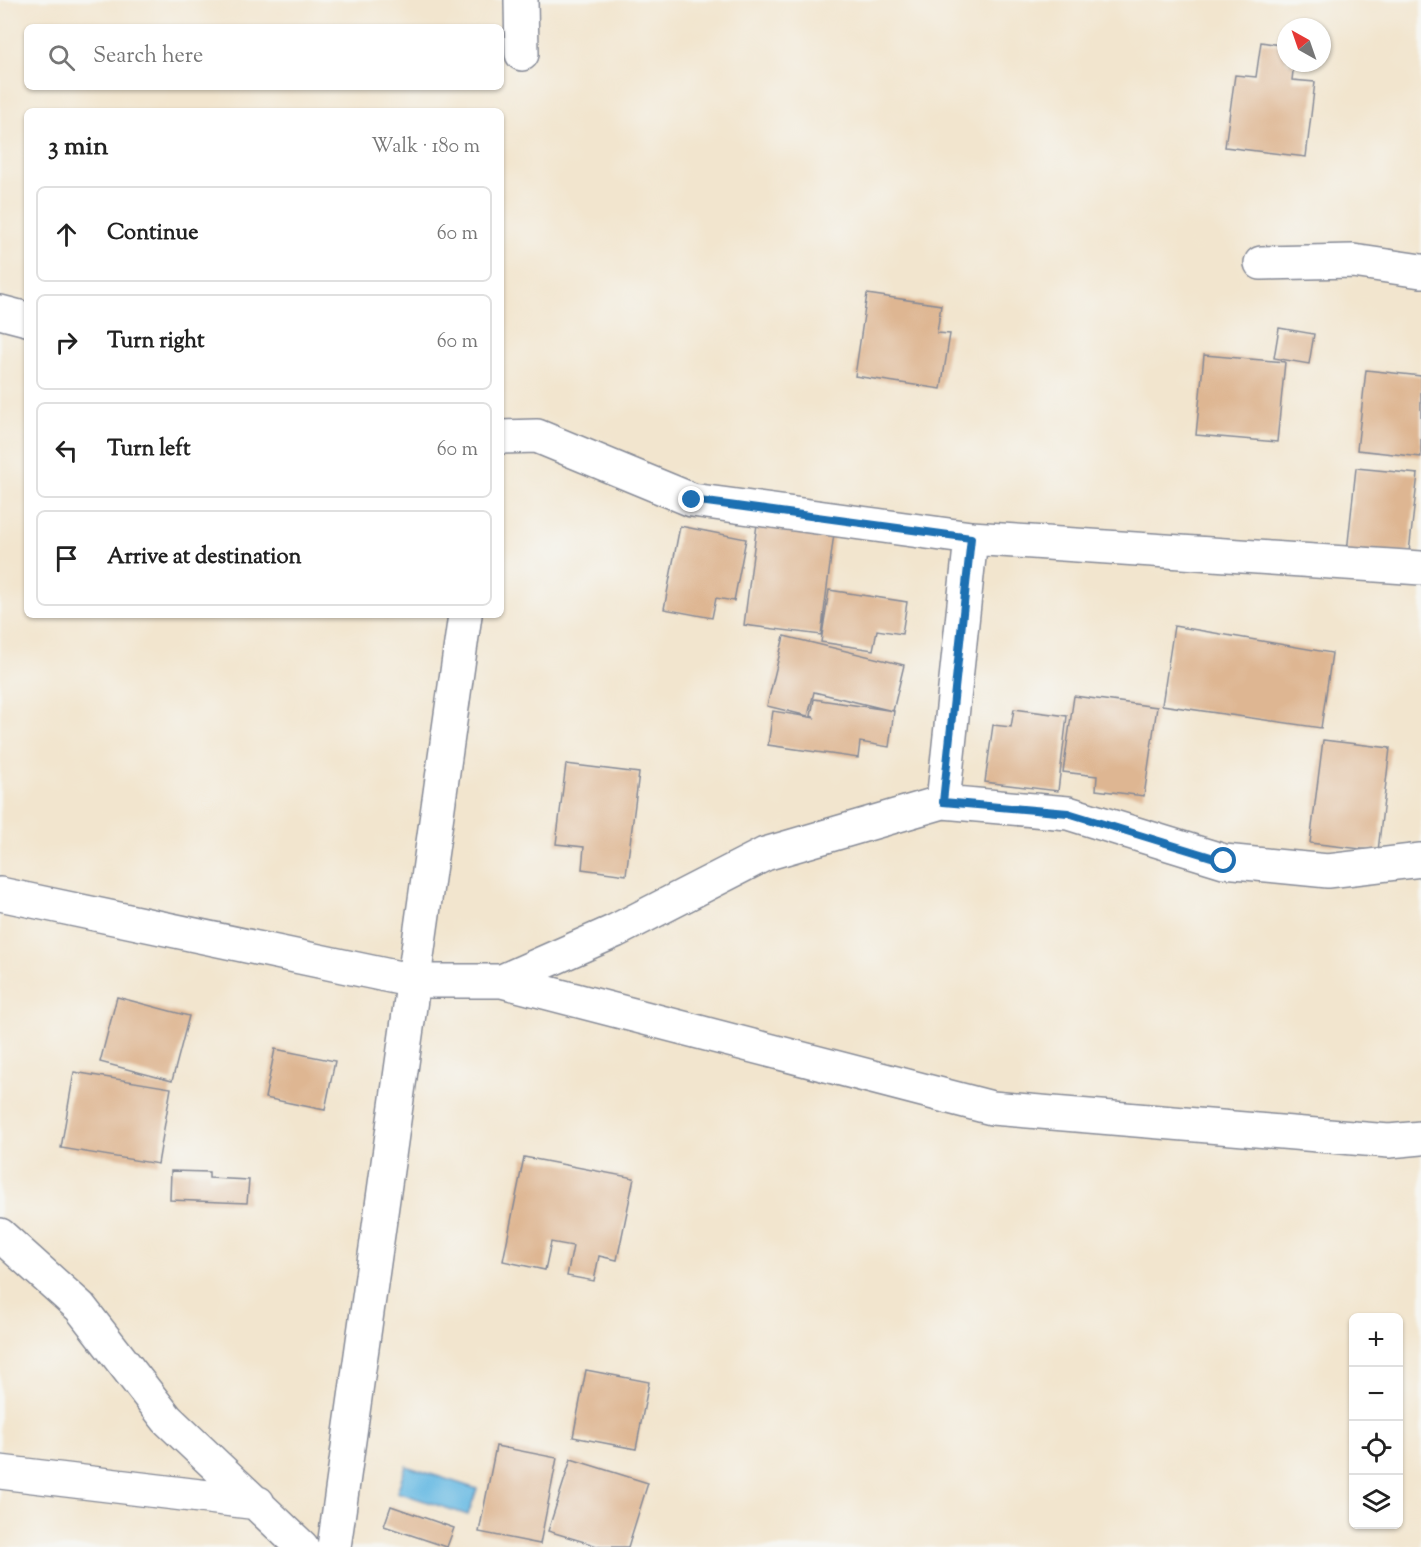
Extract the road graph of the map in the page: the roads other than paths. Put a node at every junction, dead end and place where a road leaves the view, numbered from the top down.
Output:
1 (521, 0) edge
2 (522, 54) dead end
3 (1261, 263) dead end
4 (1421, 271) edge
5 (0, 312) edge
6 (24, 318) edge
7 (504, 437) edge
8 (971, 538) junction
9 (1421, 568) edge
10 (465, 618) edge
11 (943, 802) junction
12 (1421, 860) edge
13 (0, 894) edge
14 (414, 981) junction
15 (502, 981) junction
16 (1421, 1138) edge
17 (0, 1235) edge
18 (0, 1472) edge
19 (258, 1503) junction
20 (302, 1547) edge
21 (334, 1547) edge

1 - 2 street
3 - 4 street
5 - 6 street
7 - 8 street
8 - 9 street
8 - 11 street
10 - 14 street
11 - 12 street
11 - 15 street
13 - 14 street
14 - 15 street
14 - 21 street
15 - 16 street
17 - 19 street
18 - 19 street
19 - 20 street

